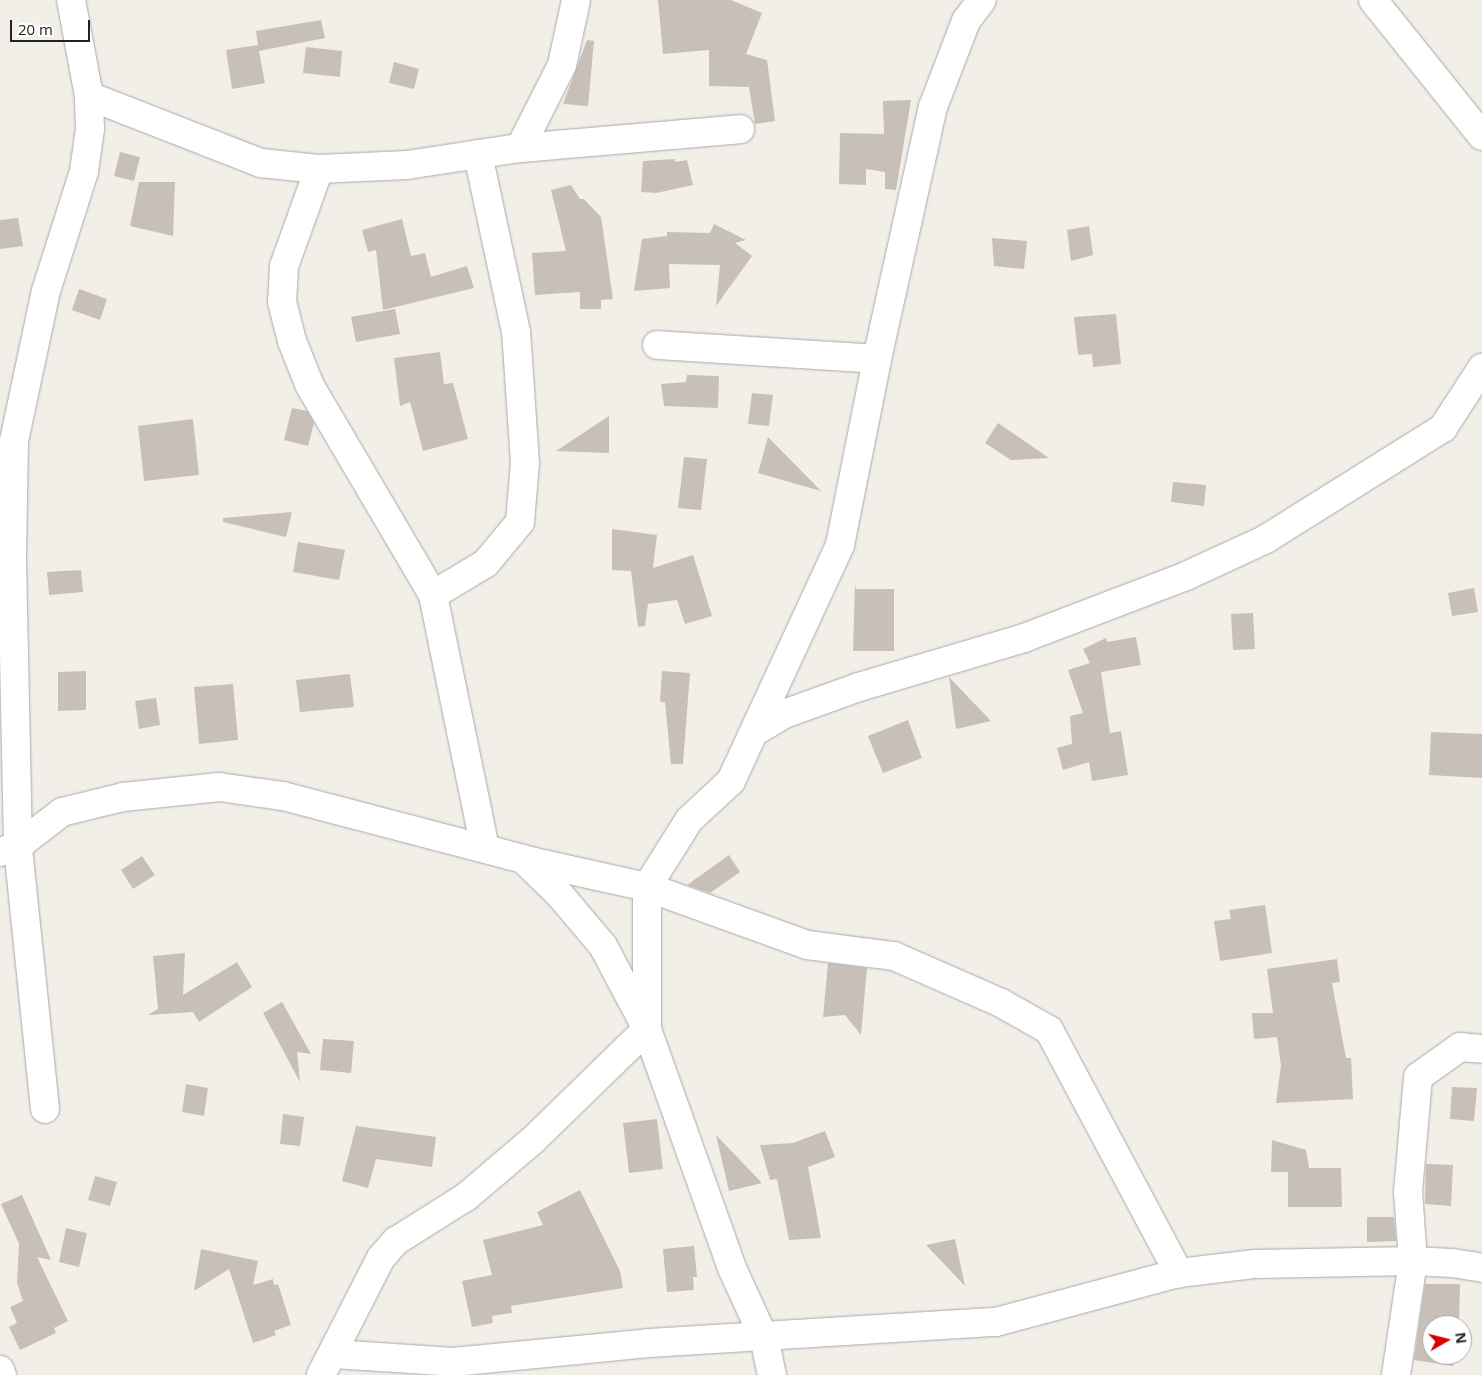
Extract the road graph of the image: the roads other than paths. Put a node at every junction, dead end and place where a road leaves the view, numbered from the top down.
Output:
1 (71, 0) edge
2 (576, 0) edge
3 (982, 0) edge
4 (1373, 0) edge
5 (89, 96) junction
6 (740, 129) dead end
7 (1482, 136) edge
8 (520, 148) junction
9 (478, 154) junction
10 (319, 169) junction
11 (656, 345) dead end
12 (877, 359) junction
13 (1482, 368) edge
14 (1472, 404) edge
15 (433, 595) junction
16 (7, 682) edge
17 (756, 731) junction
18 (9, 849) edge
19 (485, 849) junction
20 (523, 859) junction
21 (647, 887) junction
22 (647, 1029) junction
23 (1482, 1049) edge
24 (45, 1109) dead end
25 (1413, 1262) junction
26 (1482, 1268) edge
27 (1179, 1273) junction
28 (764, 1338) junction
29 (327, 1364) edge
30 (0, 1370) edge
31 (2, 1375) edge
32 (772, 1375) edge
33 (1396, 1375) edge

1 - 5 street
2 - 8 street
3 - 12 street
4 - 7 street
5 - 10 street
5 - 16 street
6 - 8 street
8 - 9 street
9 - 10 street
9 - 15 street
10 - 15 street
11 - 12 street
12 - 17 street
13 - 14 street
14 - 17 street
15 - 19 street
16 - 18 street
17 - 21 street
18 - 19 street
18 - 24 street
19 - 20 street
20 - 21 street
20 - 22 street
21 - 22 street
21 - 27 street
22 - 28 street
22 - 29 street
23 - 25 street
25 - 26 street
25 - 27 street
25 - 33 street
27 - 28 street
28 - 29 street
28 - 32 street
30 - 31 street

